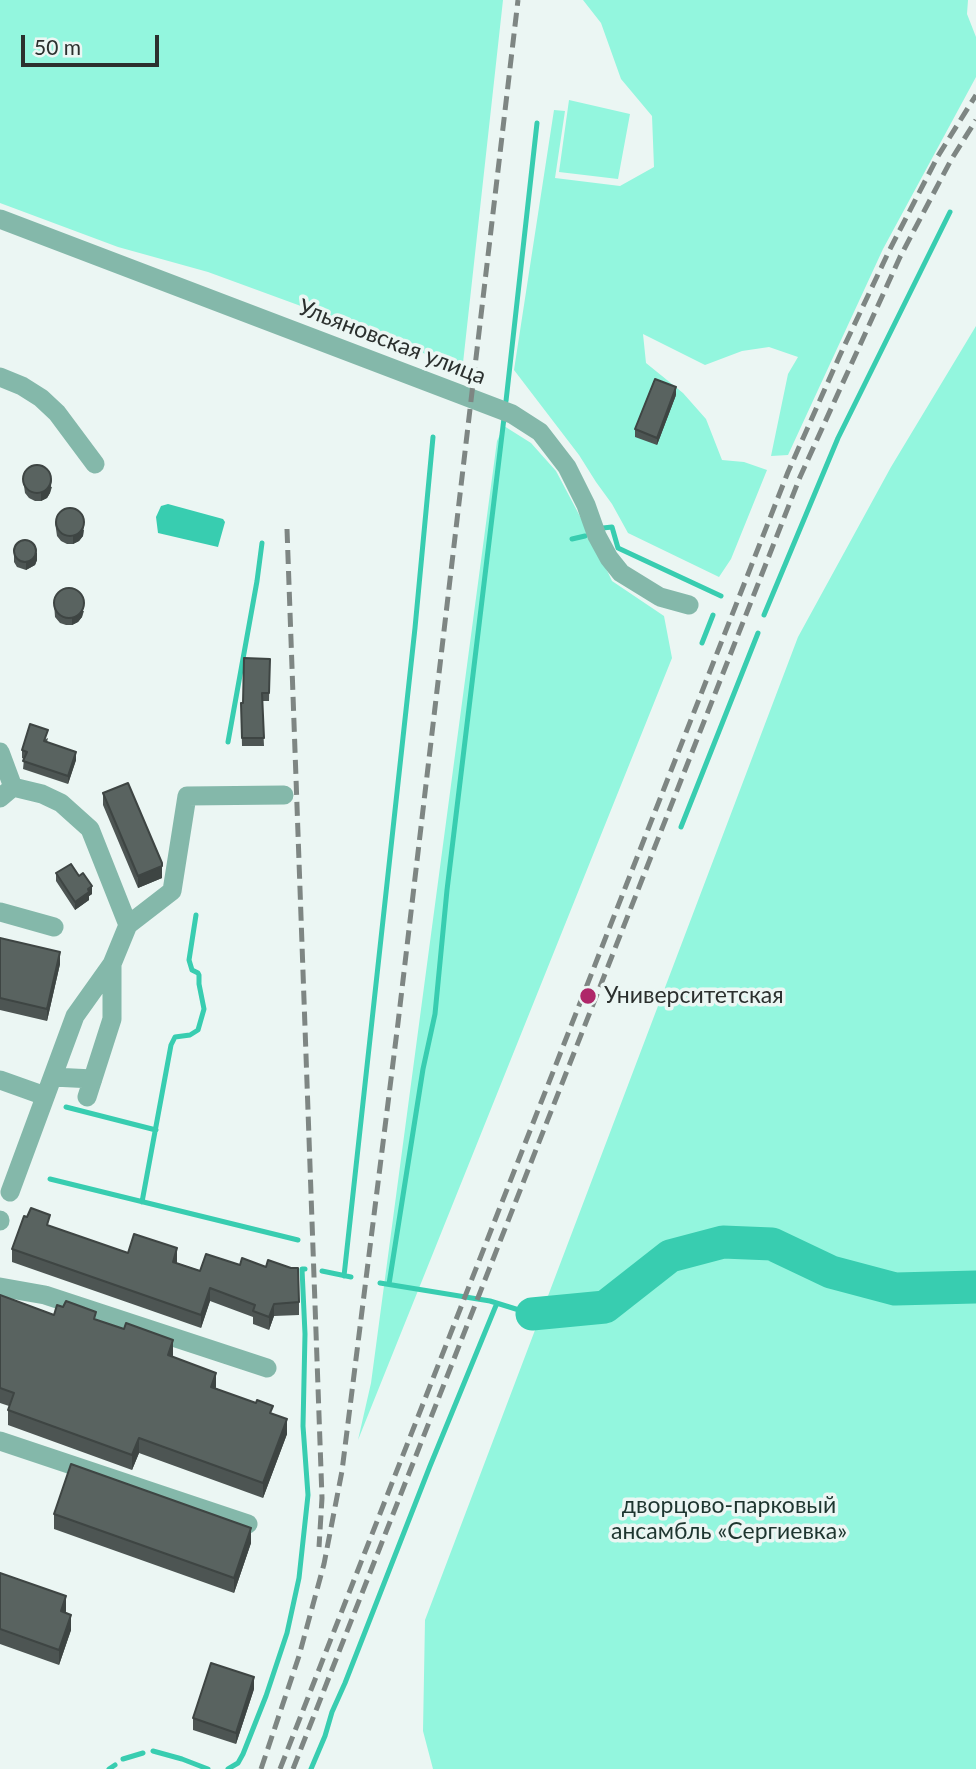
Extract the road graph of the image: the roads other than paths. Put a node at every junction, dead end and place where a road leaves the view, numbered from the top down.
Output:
1 (0, 219) edge
2 (0, 377) edge
3 (96, 464) dead end
4 (689, 605) dead end
5 (0, 752) edge
6 (6, 792) edge
7 (284, 794) dead end
8 (0, 912) edge
9 (128, 925) junction
10 (54, 927) dead end
11 (112, 964) junction
12 (53, 1077) junction
13 (0, 1080) edge
14 (46, 1096) junction
15 (10, 1192) dead end
16 (0, 1287) edge
17 (267, 1368) dead end
18 (0, 1441) edge
19 (248, 1524) edge

1 - 4 street, Ульяновская улица
2 - 3 street
5 - 6 street
6 - 9 street
7 - 9 street
8 - 10 street
9 - 11 street
11 - 12 street
11 - 12 street
12 - 14 street
13 - 14 street
14 - 15 street
16 - 17 street
18 - 19 street

